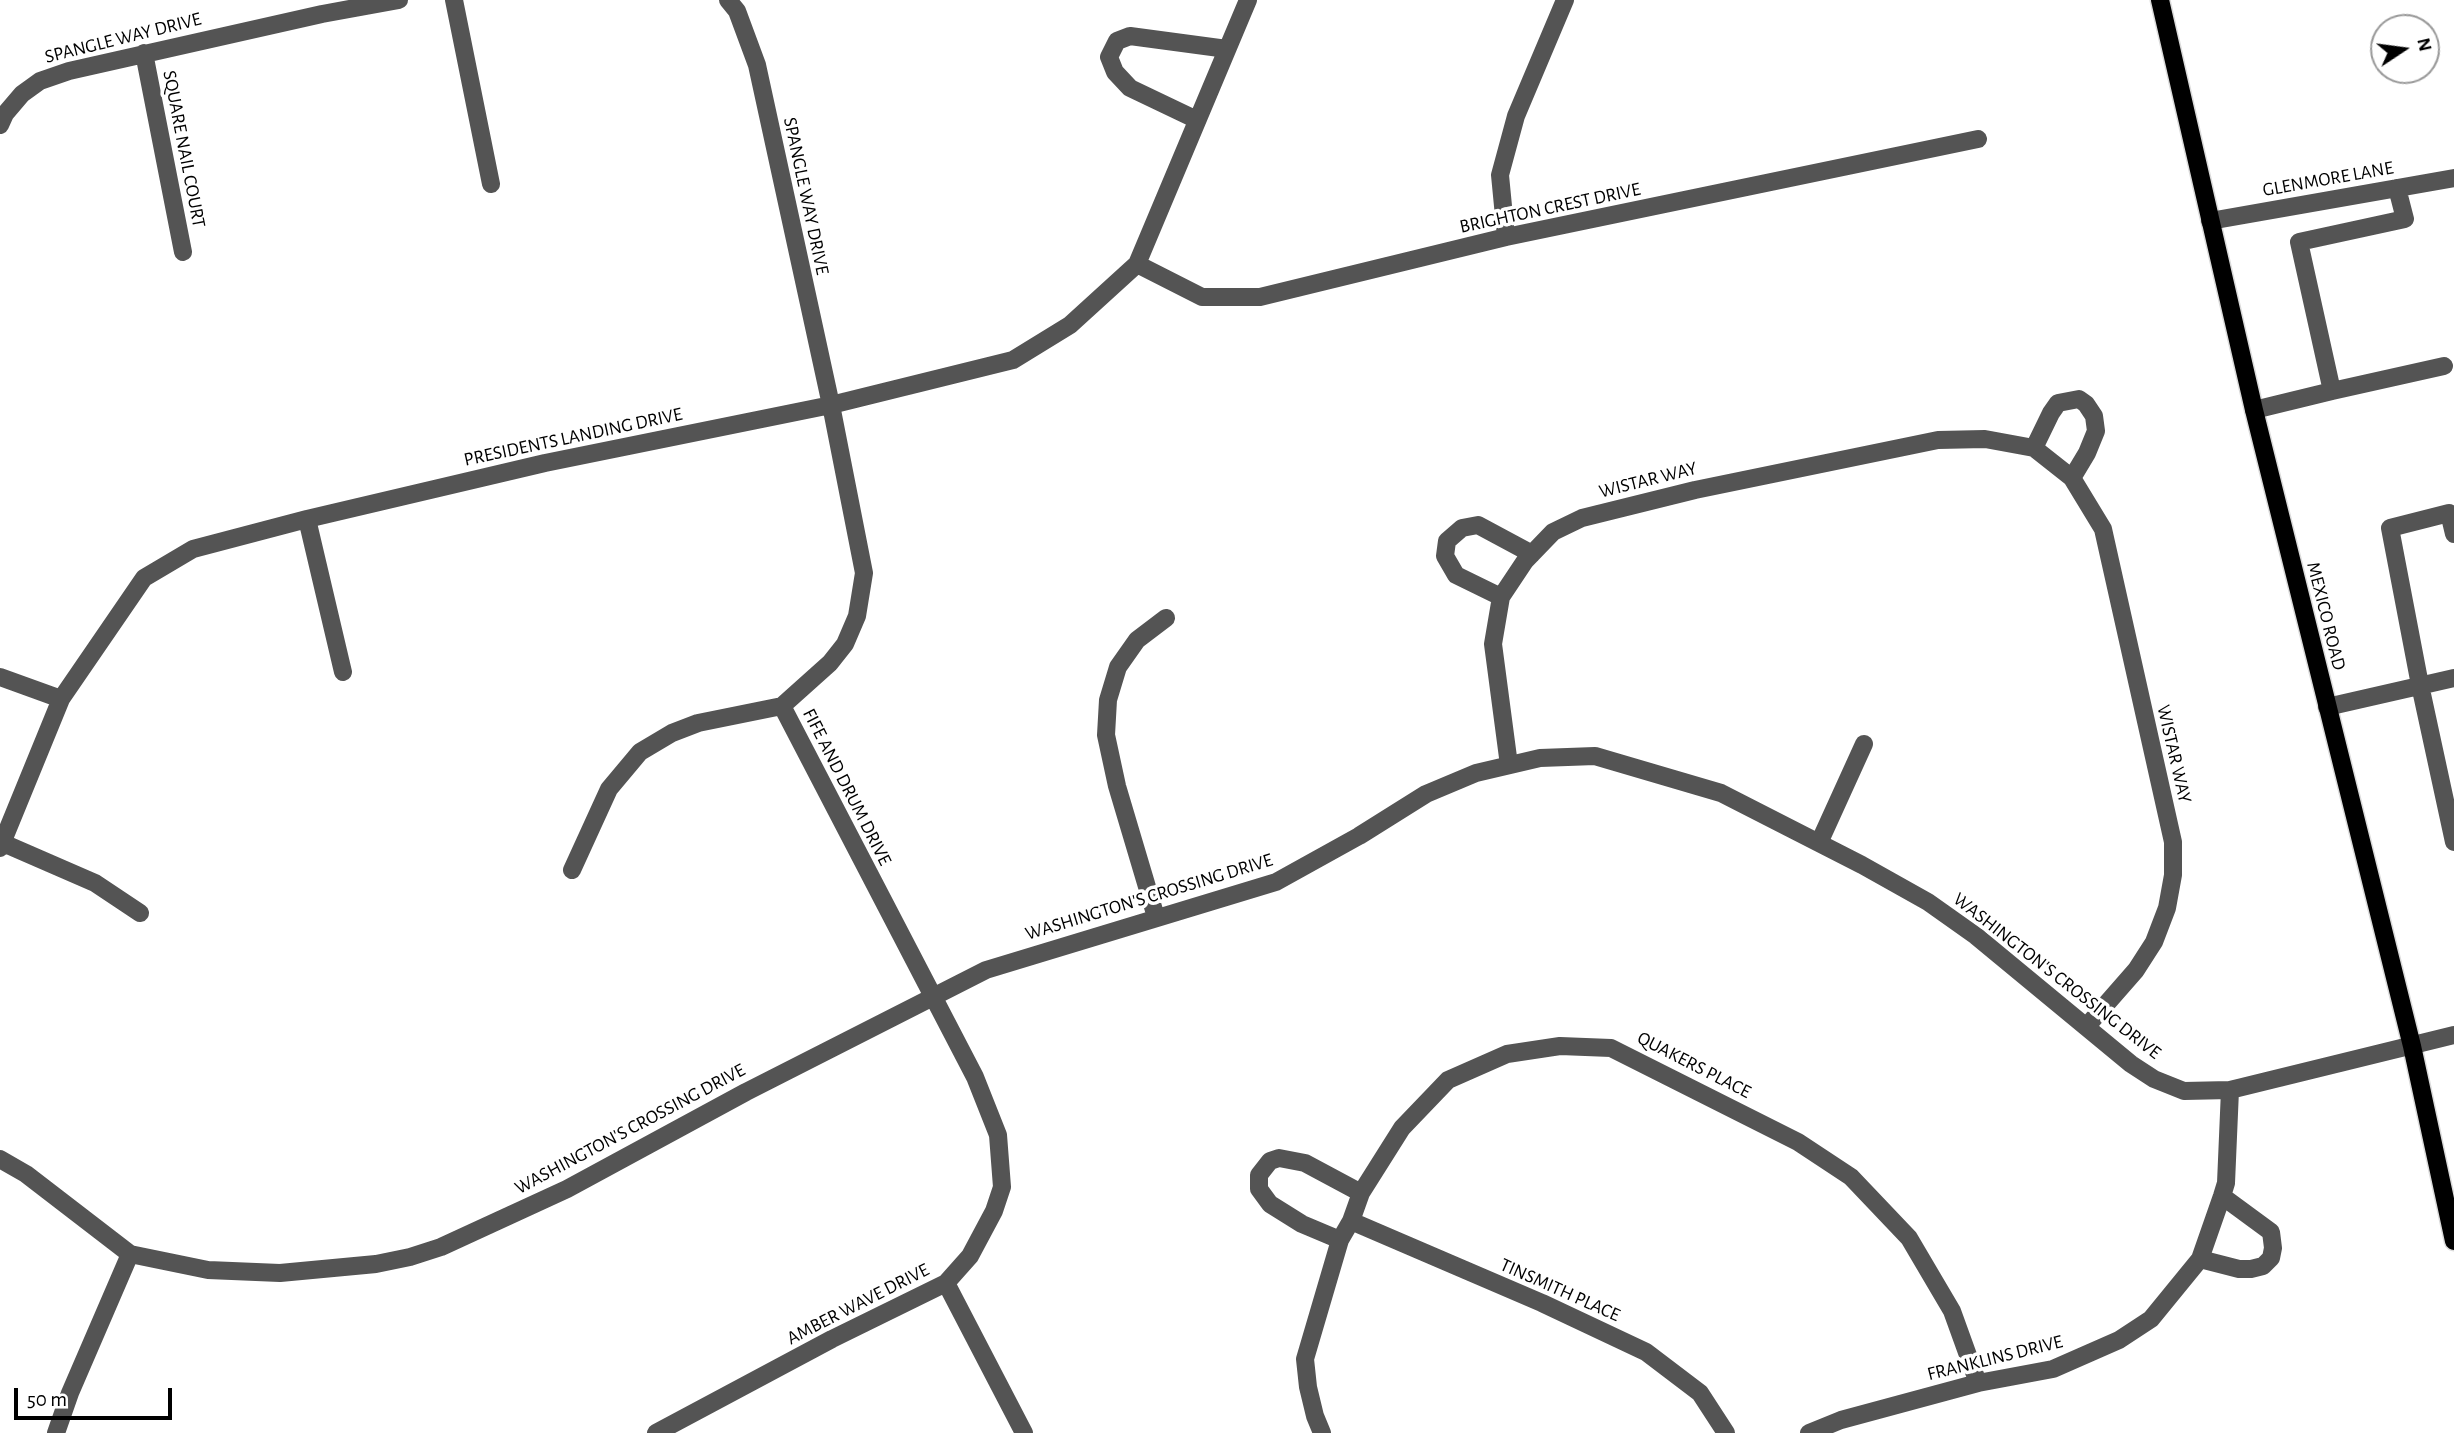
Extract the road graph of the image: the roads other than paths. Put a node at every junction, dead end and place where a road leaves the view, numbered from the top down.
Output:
1 (399, 0) edge
2 (454, 0) edge
3 (728, 0) edge
4 (1248, 0) edge
5 (1565, 0) edge
6 (2160, 0) edge
7 (1227, 49) junction
8 (144, 53) junction
9 (1196, 120) junction
10 (0, 125) edge
11 (1978, 139) dead end
12 (2454, 178) edge
13 (491, 184) dead end
14 (2397, 188) junction
15 (2210, 221) junction
16 (1506, 237) junction
17 (183, 252) dead end
18 (1138, 264) junction
19 (2444, 366) dead end
20 (2332, 391) junction
21 (831, 405) junction
22 (2254, 410) junction
23 (2034, 448) junction
24 (2072, 478) junction
25 (307, 519) junction
26 (2454, 534) edge
27 (1532, 554) junction
28 (1501, 597) junction
29 (1166, 618) dead end
30 (343, 672) dead end
31 (0, 677) edge
32 (2454, 678) edge
33 (2420, 685) junction
34 (61, 699) junction
35 (782, 706) junction
36 (2327, 707) junction
37 (1864, 744) dead end
38 (1509, 765) junction
39 (1819, 842) junction
40 (2454, 842) edge
41 (1, 846) edge
42 (572, 870) dead end
43 (140, 913) dead end
44 (1156, 918) junction
45 (932, 996) junction
46 (2087, 1026) junction
47 (2454, 1035) edge
48 (2412, 1046) junction
49 (2230, 1090) junction
50 (0, 1159) edge
51 (1361, 1193) junction
52 (2222, 1196) junction
53 (1351, 1221) junction
54 (1340, 1240) junction
55 (2454, 1241) edge
56 (130, 1254) junction
57 (2200, 1259) junction
58 (946, 1283) junction
59 (1978, 1383) junction
60 (56, 1433) edge
61 (656, 1433) edge
62 (1024, 1433) edge
63 (1322, 1433) edge
64 (1726, 1433) edge
65 (1809, 1433) edge

1 - 8 street, SPANGLE WAY DRIVE
2 - 13 street
3 - 21 street, SPANGLE WAY DRIVE
4 - 7 street, PRESIDENTS LANDING DRIVE
5 - 16 street
6 - 15 main road, MEXICO ROAD
7 - 9 street, PRESIDENTS LANDING DRIVE
7 - 9 street
8 - 10 street, SPANGLE WAY DRIVE
8 - 17 street, SQUARE NAIL COURT
9 - 18 street, PRESIDENTS LANDING DRIVE
11 - 16 street, BRIGHTON CREST DRIVE
12 - 14 street, GLENMORE LANE
14 - 15 street, GLENMORE LANE
14 - 20 street
15 - 22 main road, MEXICO ROAD
16 - 18 street, BRIGHTON CREST DRIVE
18 - 21 street, PRESIDENTS LANDING DRIVE
19 - 20 street
20 - 22 street
21 - 25 street, PRESIDENTS LANDING DRIVE
21 - 35 street, FIFE AND DRUM DRIVE
22 - 36 main road, MEXICO ROAD
23 - 24 street, WISTAR WAY
23 - 24 street
23 - 27 street, WISTAR WAY
24 - 46 street, WISTAR WAY
25 - 30 street
25 - 34 street, PRESIDENTS LANDING DRIVE
26 - 33 street
27 - 28 street, WISTAR WAY
27 - 28 street
28 - 38 street, WISTAR WAY
29 - 44 street
31 - 34 street
32 - 33 street
33 - 36 street
33 - 40 street
34 - 41 street, PRESIDENTS LANDING DRIVE
35 - 42 street
35 - 45 street, FIFE AND DRUM DRIVE
36 - 48 main road, MEXICO ROAD
37 - 39 street
38 - 39 street, WASHINGTON'S CROSSING DRIVE
38 - 44 street, WASHINGTON'S CROSSING DRIVE
39 - 46 street, WASHINGTON'S CROSSING DRIVE
41 - 43 street
44 - 45 street, WASHINGTON'S CROSSING DRIVE
45 - 56 street, WASHINGTON'S CROSSING DRIVE
45 - 58 street, AMBER WAVE DRIVE
46 - 49 street, WASHINGTON'S CROSSING DRIVE
47 - 48 street, WASHINGTON'S CROSSING DRIVE
48 - 49 street, WASHINGTON'S CROSSING DRIVE
48 - 55 main road, MEXICO ROAD
49 - 52 street, FRANKLINS DRIVE
50 - 56 street, WASHINGTON'S CROSSING DRIVE
51 - 53 street, QUAKERS PLACE
51 - 54 street
51 - 59 street, QUAKERS PLACE
52 - 57 street, FRANKLINS DRIVE
52 - 57 street
53 - 54 street, QUAKERS PLACE
53 - 64 street, TINSMITH PLACE
54 - 63 street, QUAKERS PLACE
56 - 60 street
57 - 59 street, FRANKLINS DRIVE
58 - 61 street, AMBER WAVE DRIVE
58 - 62 street
59 - 65 street, FRANKLINS DRIVE

